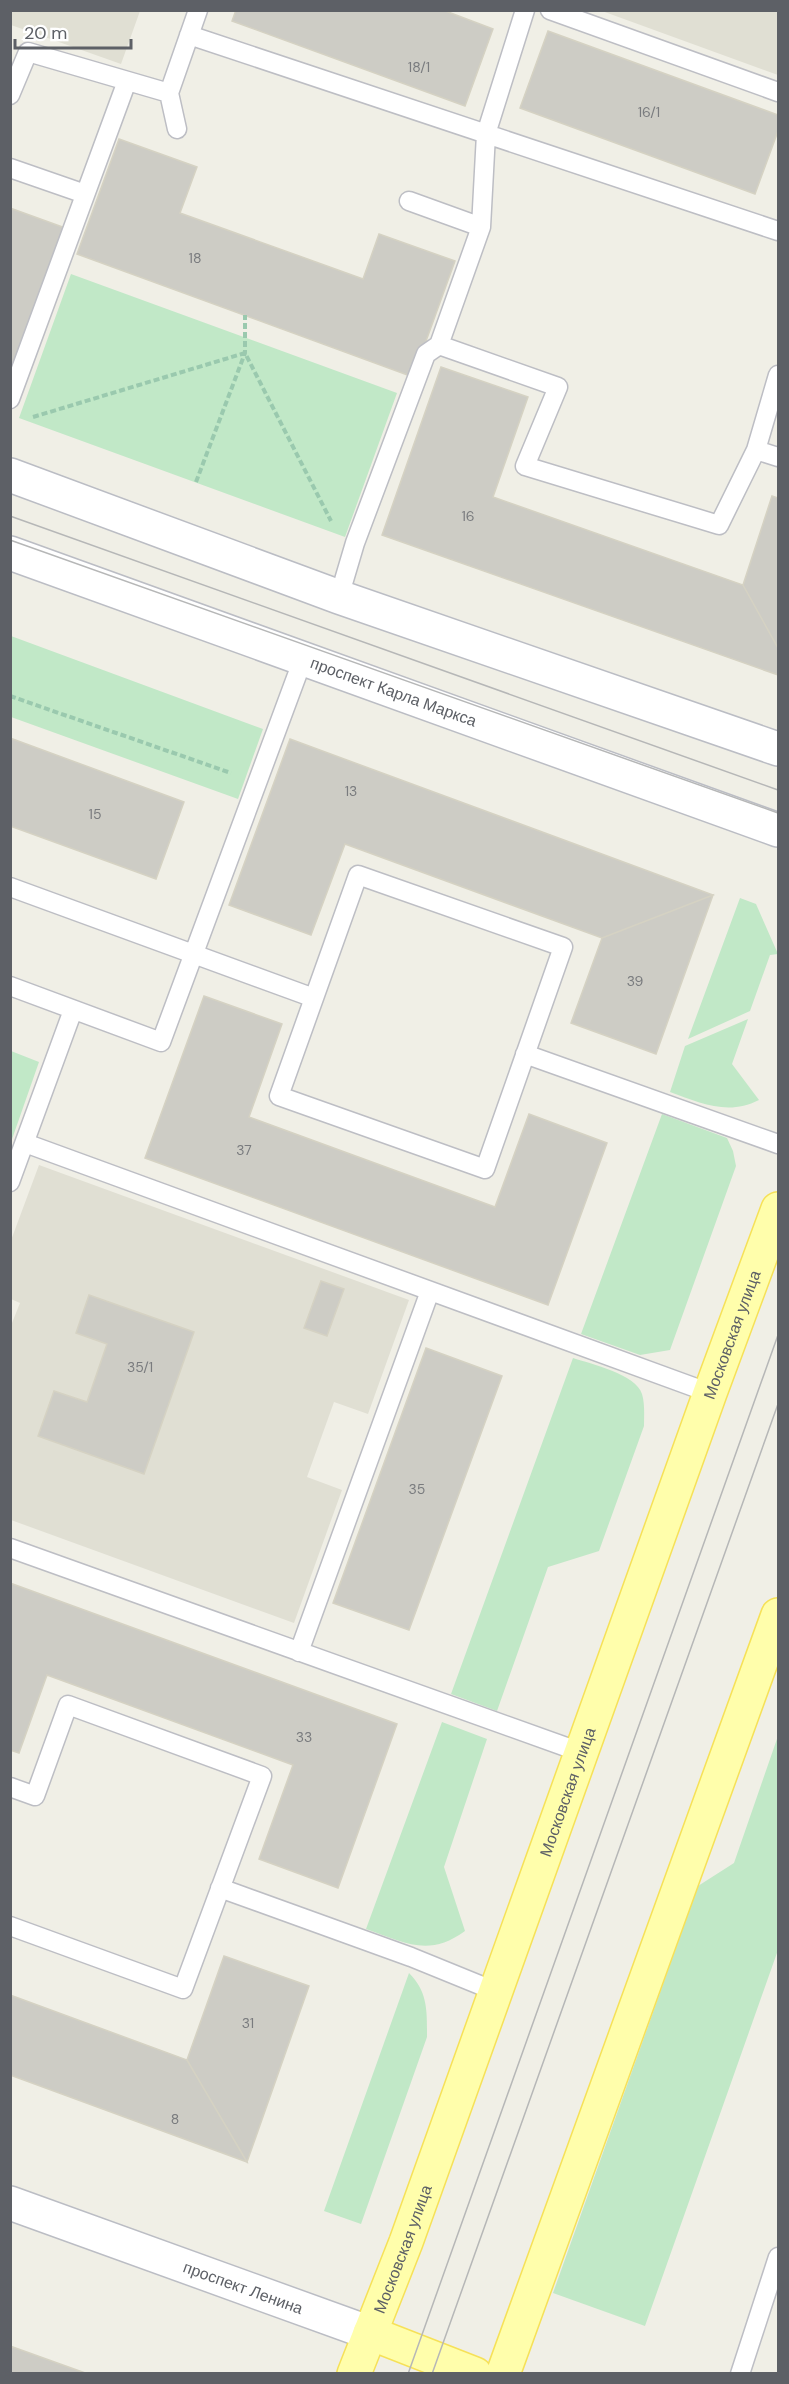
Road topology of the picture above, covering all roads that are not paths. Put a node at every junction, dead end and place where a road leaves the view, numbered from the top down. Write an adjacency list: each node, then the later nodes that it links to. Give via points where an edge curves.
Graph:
1 (198, 10): 4 (lane)
2 (525, 10): 10 (lane)
3 (550, 10): 6 (lane)
4 (189, 35): 7 (lane); 10 (lane)
5 (127, 81): 7 (lane); 8 (lane, via 28,52); 12 (lane)
6 (778, 92)
7 (169, 93): 9 (lane)
8 (10, 95)
9 (177, 129)
10 (486, 134): 14 (lane); 15 (lane)
11 (10, 168): 12 (lane)
12 (85, 194): 18 (lane)
13 (409, 201): 14 (lane)
14 (481, 227): 16 (lane)
15 (778, 231)
16 (439, 345): 19 (lane, via 558,387 525,466 719,525); 23 (lane, via 426,354 355,543)
17 (778, 375): 19 (lane)
18 (10, 399)
19 (756, 450): 20 (lane)
20 (778, 457)
21 (10, 475): 23 (main road)
22 (10, 553): 24 (main road, проспект Карла Маркса)
23 (339, 597): 25 (main road)
24 (303, 659): 26 (main road, проспект Карла Маркса); 28 (lane)
25 (778, 749)
26 (778, 830)
27 (10, 887): 28 (lane)
28 (194, 954): 30 (lane); 31 (lane, via 161,1042)
29 (10, 986): 31 (lane)
30 (314, 998): 32 (lane, via 279,1096 485,1168); 32 (lane, via 358,875 563,947)
31 (73, 1010): 33 (lane)
32 (525, 1054): 34 (lane)
33 (25, 1143): 35 (lane); 37 (lane)
34 (778, 1144)
35 (10, 1182)
36 (778, 1209): 38 (main road, Московская улица)
37 (430, 1291): 38 (lane); 41 (lane)
38 (710, 1393): 42 (main road, Московская улица)
39 (10, 1548): 41 (lane)
40 (777, 1626): 52 (main road)
41 (299, 1652): 42 (lane)
42 (583, 1753): 46 (main road, Московская улица)
43 (10, 1787): 44 (lane, via 35,1796 68,1704 262,1776)
44 (220, 1888): 45 (lane, via 183,1989); 46 (lane)
45 (10, 1926)
46 (497, 1992): 49 (main road, Московская улица)
47 (10, 2203): 49 (main road, проспект Ленина)
48 (778, 2257): 53 (lane)
49 (370, 2333): 50 (main road, Московская улица); 51 (main road, проспект Ленина)
50 (354, 2373)
51 (475, 2373)
52 (503, 2373)
53 (740, 2373)

